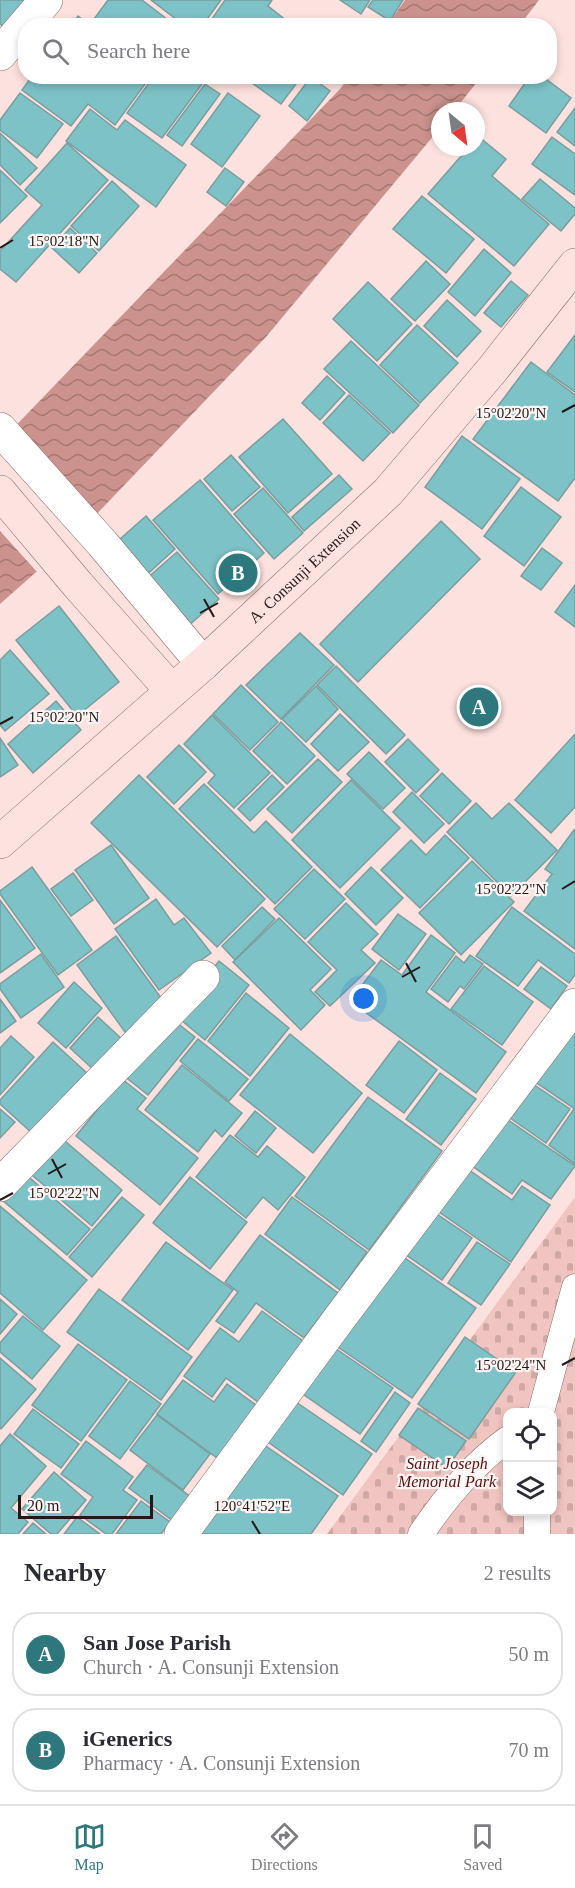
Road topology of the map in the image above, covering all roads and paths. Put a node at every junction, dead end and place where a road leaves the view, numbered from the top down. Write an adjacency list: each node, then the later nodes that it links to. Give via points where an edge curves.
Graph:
1 (46, 0): 2 (street)
2 (31, 18)
3 (18, 33): 4 (street)
4 (0, 54)
5 (575, 265): 8 (main road, A. Consunji Extension, via 388,492)
6 (0, 429): 8 (street)
7 (0, 492): 9 (main road)
8 (203, 664): 9 (main road, A. Consunji Extension)
9 (172, 691): 10 (main road, A. Consunji Extension)
10 (0, 842)
11 (203, 977): 13 (street)
12 (575, 1005): 18 (street)
13 (0, 1185)
14 (575, 1287): 15 (lane)
15 (542, 1408)
16 (503, 1442): 19 (lane, via 438,1508)
17 (537, 1516): 20 (lane)
18 (181, 1534)
19 (421, 1534)
20 (537, 1534)

